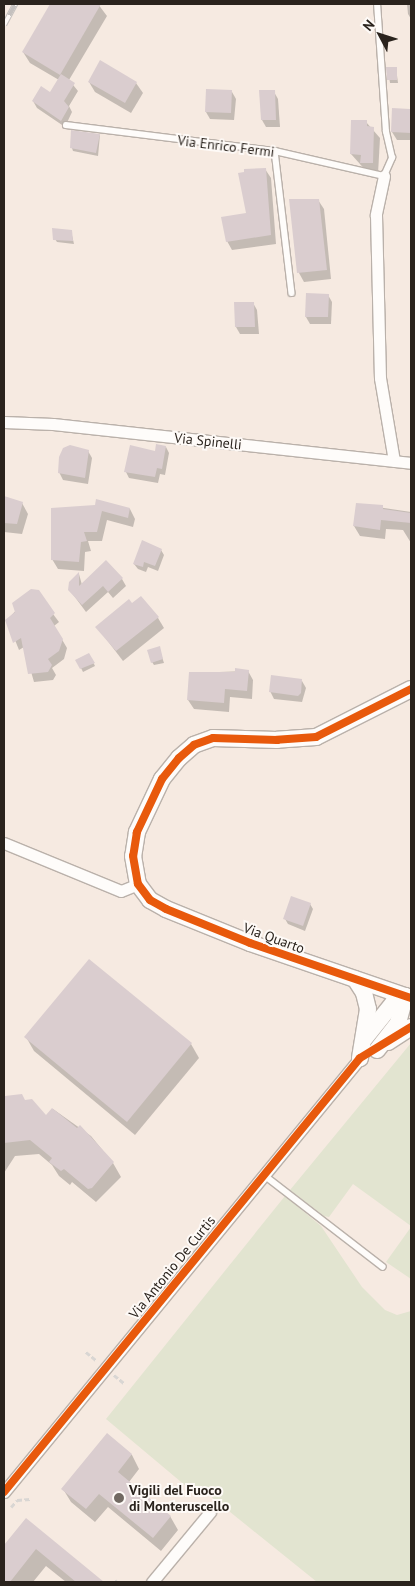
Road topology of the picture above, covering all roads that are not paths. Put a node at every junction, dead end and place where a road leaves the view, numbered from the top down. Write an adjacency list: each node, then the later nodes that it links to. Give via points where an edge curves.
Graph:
1 (377, 4): 4 (lane, via 386,132 392,158)
2 (66, 126): 3 (lane, Via Enrico Fermi)
3 (275, 151): 4 (lane, Via Enrico Fermi); 5 (lane)
4 (384, 176): 7 (street, via 376,215 380,378)
5 (292, 293)
6 (4, 422): 7 (street, Via Spinelli, via 53,424)
7 (394, 461): 8 (street, Via Spinelli)
8 (411, 462)
9 (411, 689): 11 (street, via 316,737 277,740 213,738 194,745 162,779 142,818 133,856)
10 (4, 843): 11 (street, via 121,891)
11 (138, 884): 12 (street, Via Quarto, via 150,900 176,914)
12 (355, 980): 13 (street, Via Quarto); 15 (street, via 364,993 368,1010)
13 (408, 997): 15 (street, via 398,1023)
14 (411, 1027): 15 (street)
15 (370, 1045): 16 (street)
16 (360, 1058): 17 (street, Via Antonio De Curtis)
17 (264, 1175): 18 (lane, via 356,1242); 19 (street, Via Antonio De Curtis)
18 (383, 1267)
19 (4, 1491)
20 (210, 1512): 21 (street)
21 (152, 1582)

